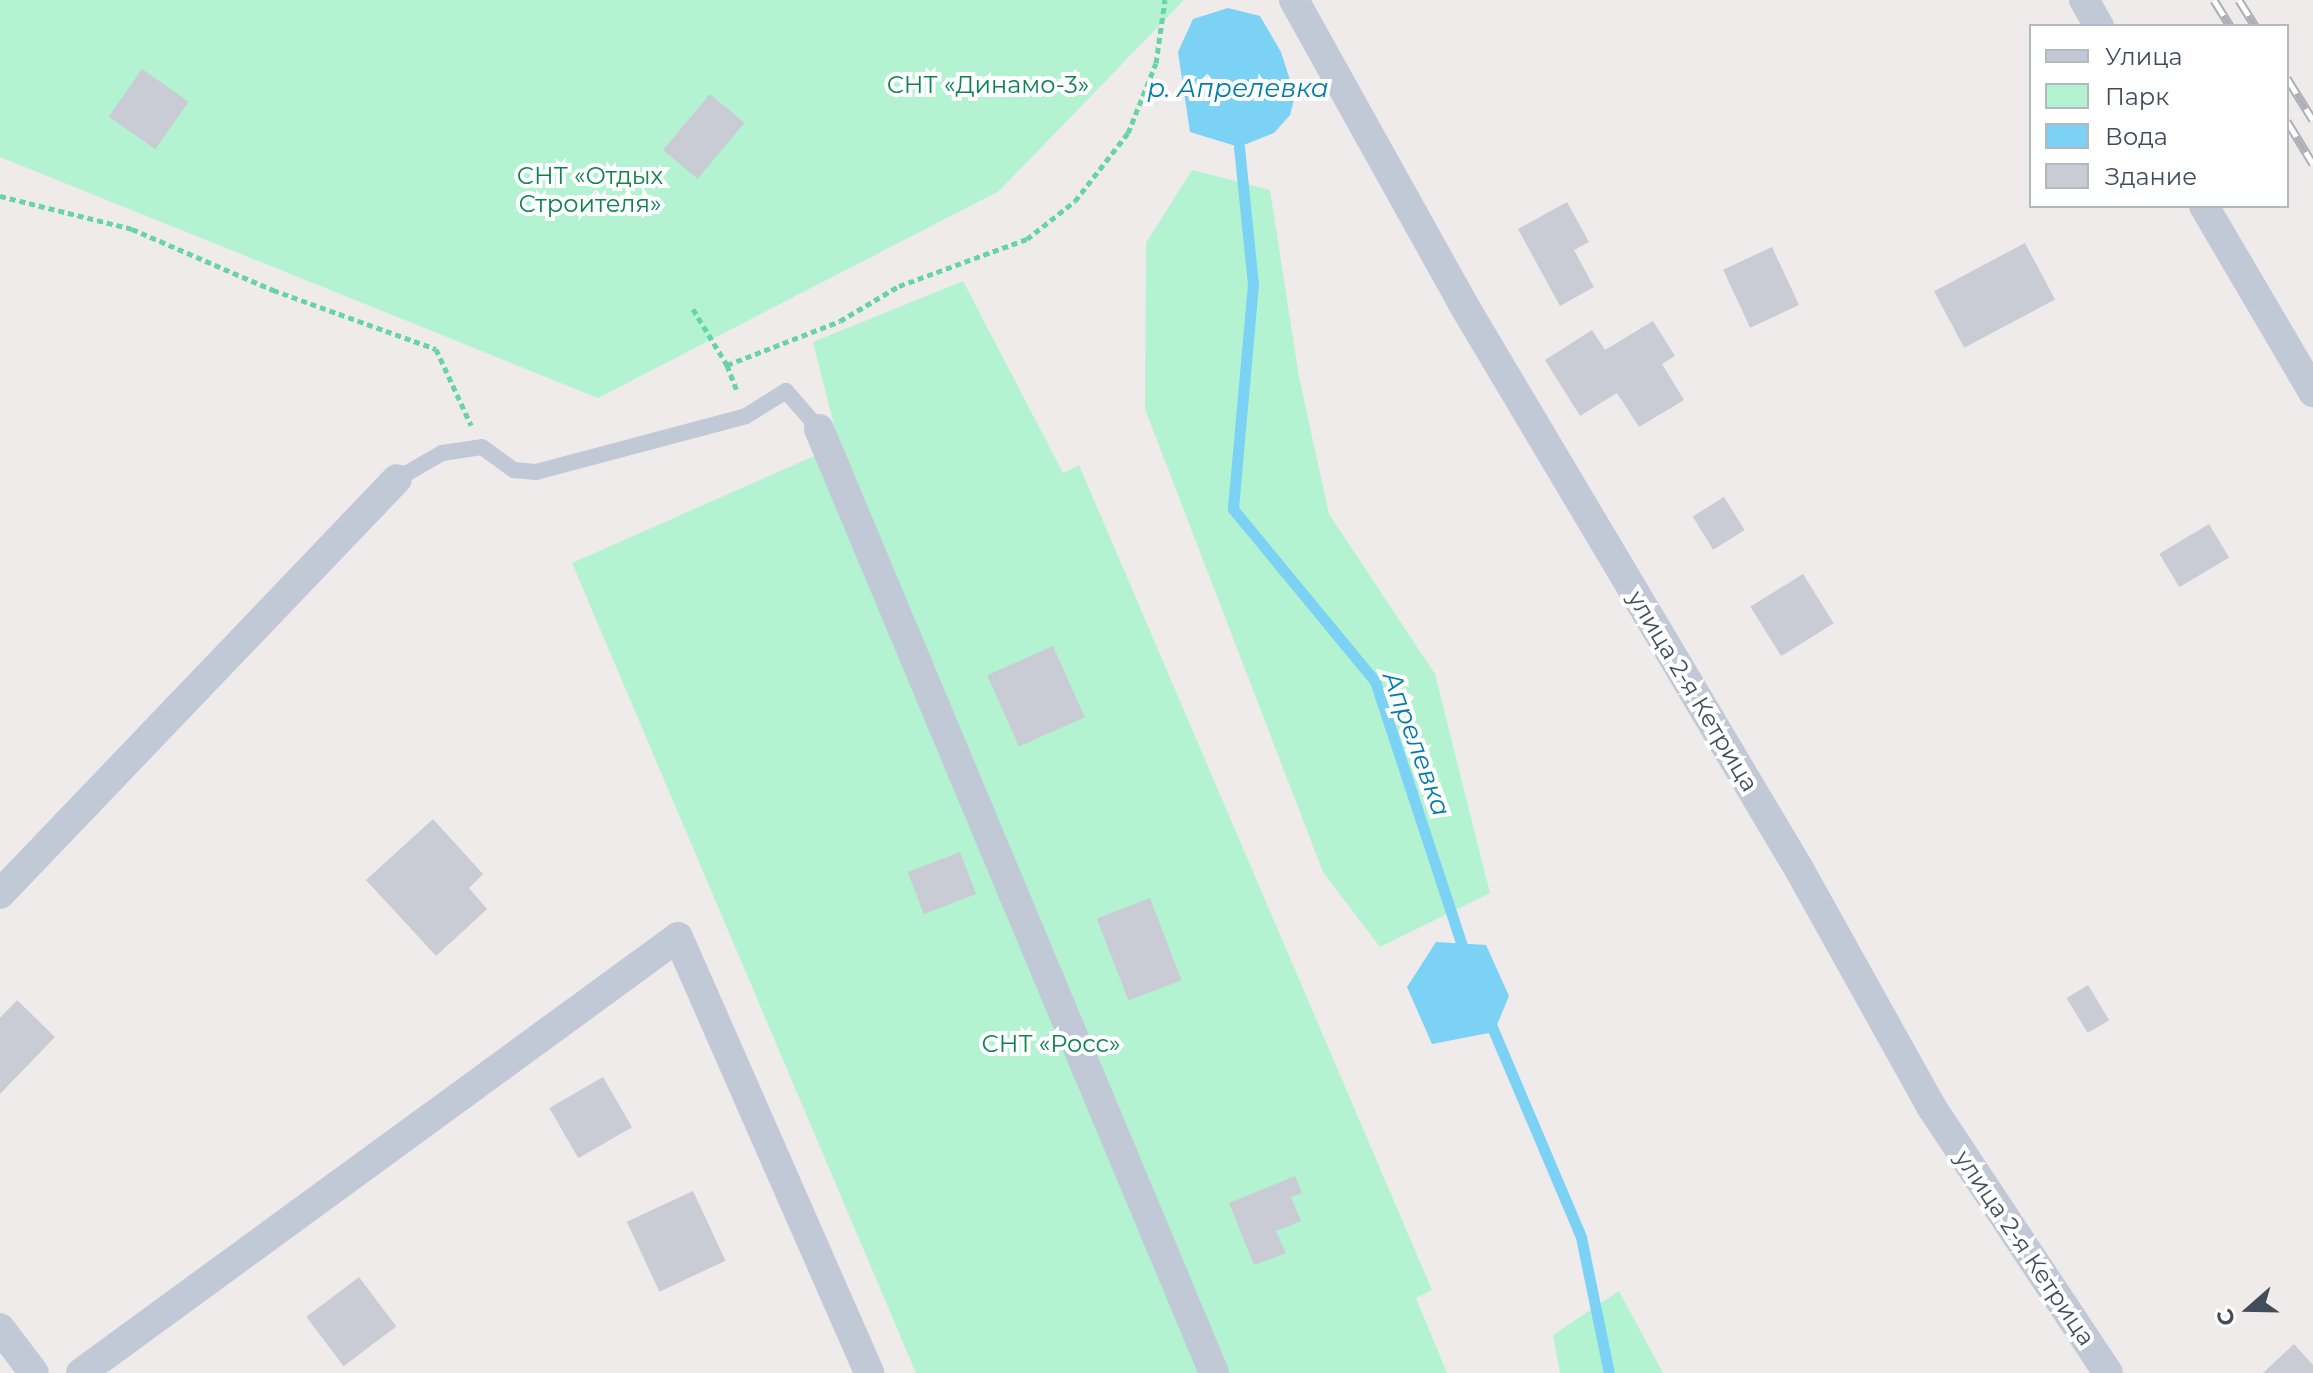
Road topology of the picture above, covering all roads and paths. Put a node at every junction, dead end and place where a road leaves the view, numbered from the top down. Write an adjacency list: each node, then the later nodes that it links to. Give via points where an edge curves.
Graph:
1 (1165, 0): 7 (path, via 1156,63 1128,133 1075,201 1027,239 899,286 840,321 727,365)
2 (1294, 0): 18 (street, улица 2-я Кетрица, via 1463,304 1799,869 1932,1108)
3 (2084, 0): 4 (street)
4 (2098, 24)
5 (0, 196): 10 (path, via 132,229 273,290 436,349)
6 (2205, 208): 8 (street)
7 (693, 309)
8 (2313, 392)
9 (819, 429): 10 (lane, via 786,391 746,416 536,472 514,470); 17 (street)
10 (482, 447): 11 (lane, via 442,453)
11 (397, 479): 12 (street)
12 (0, 894)
13 (0, 1328): 14 (street)
14 (34, 1373)
15 (81, 1373): 16 (street, via 678,937)
16 (869, 1373)
17 (1214, 1373)
18 (2108, 1373)

